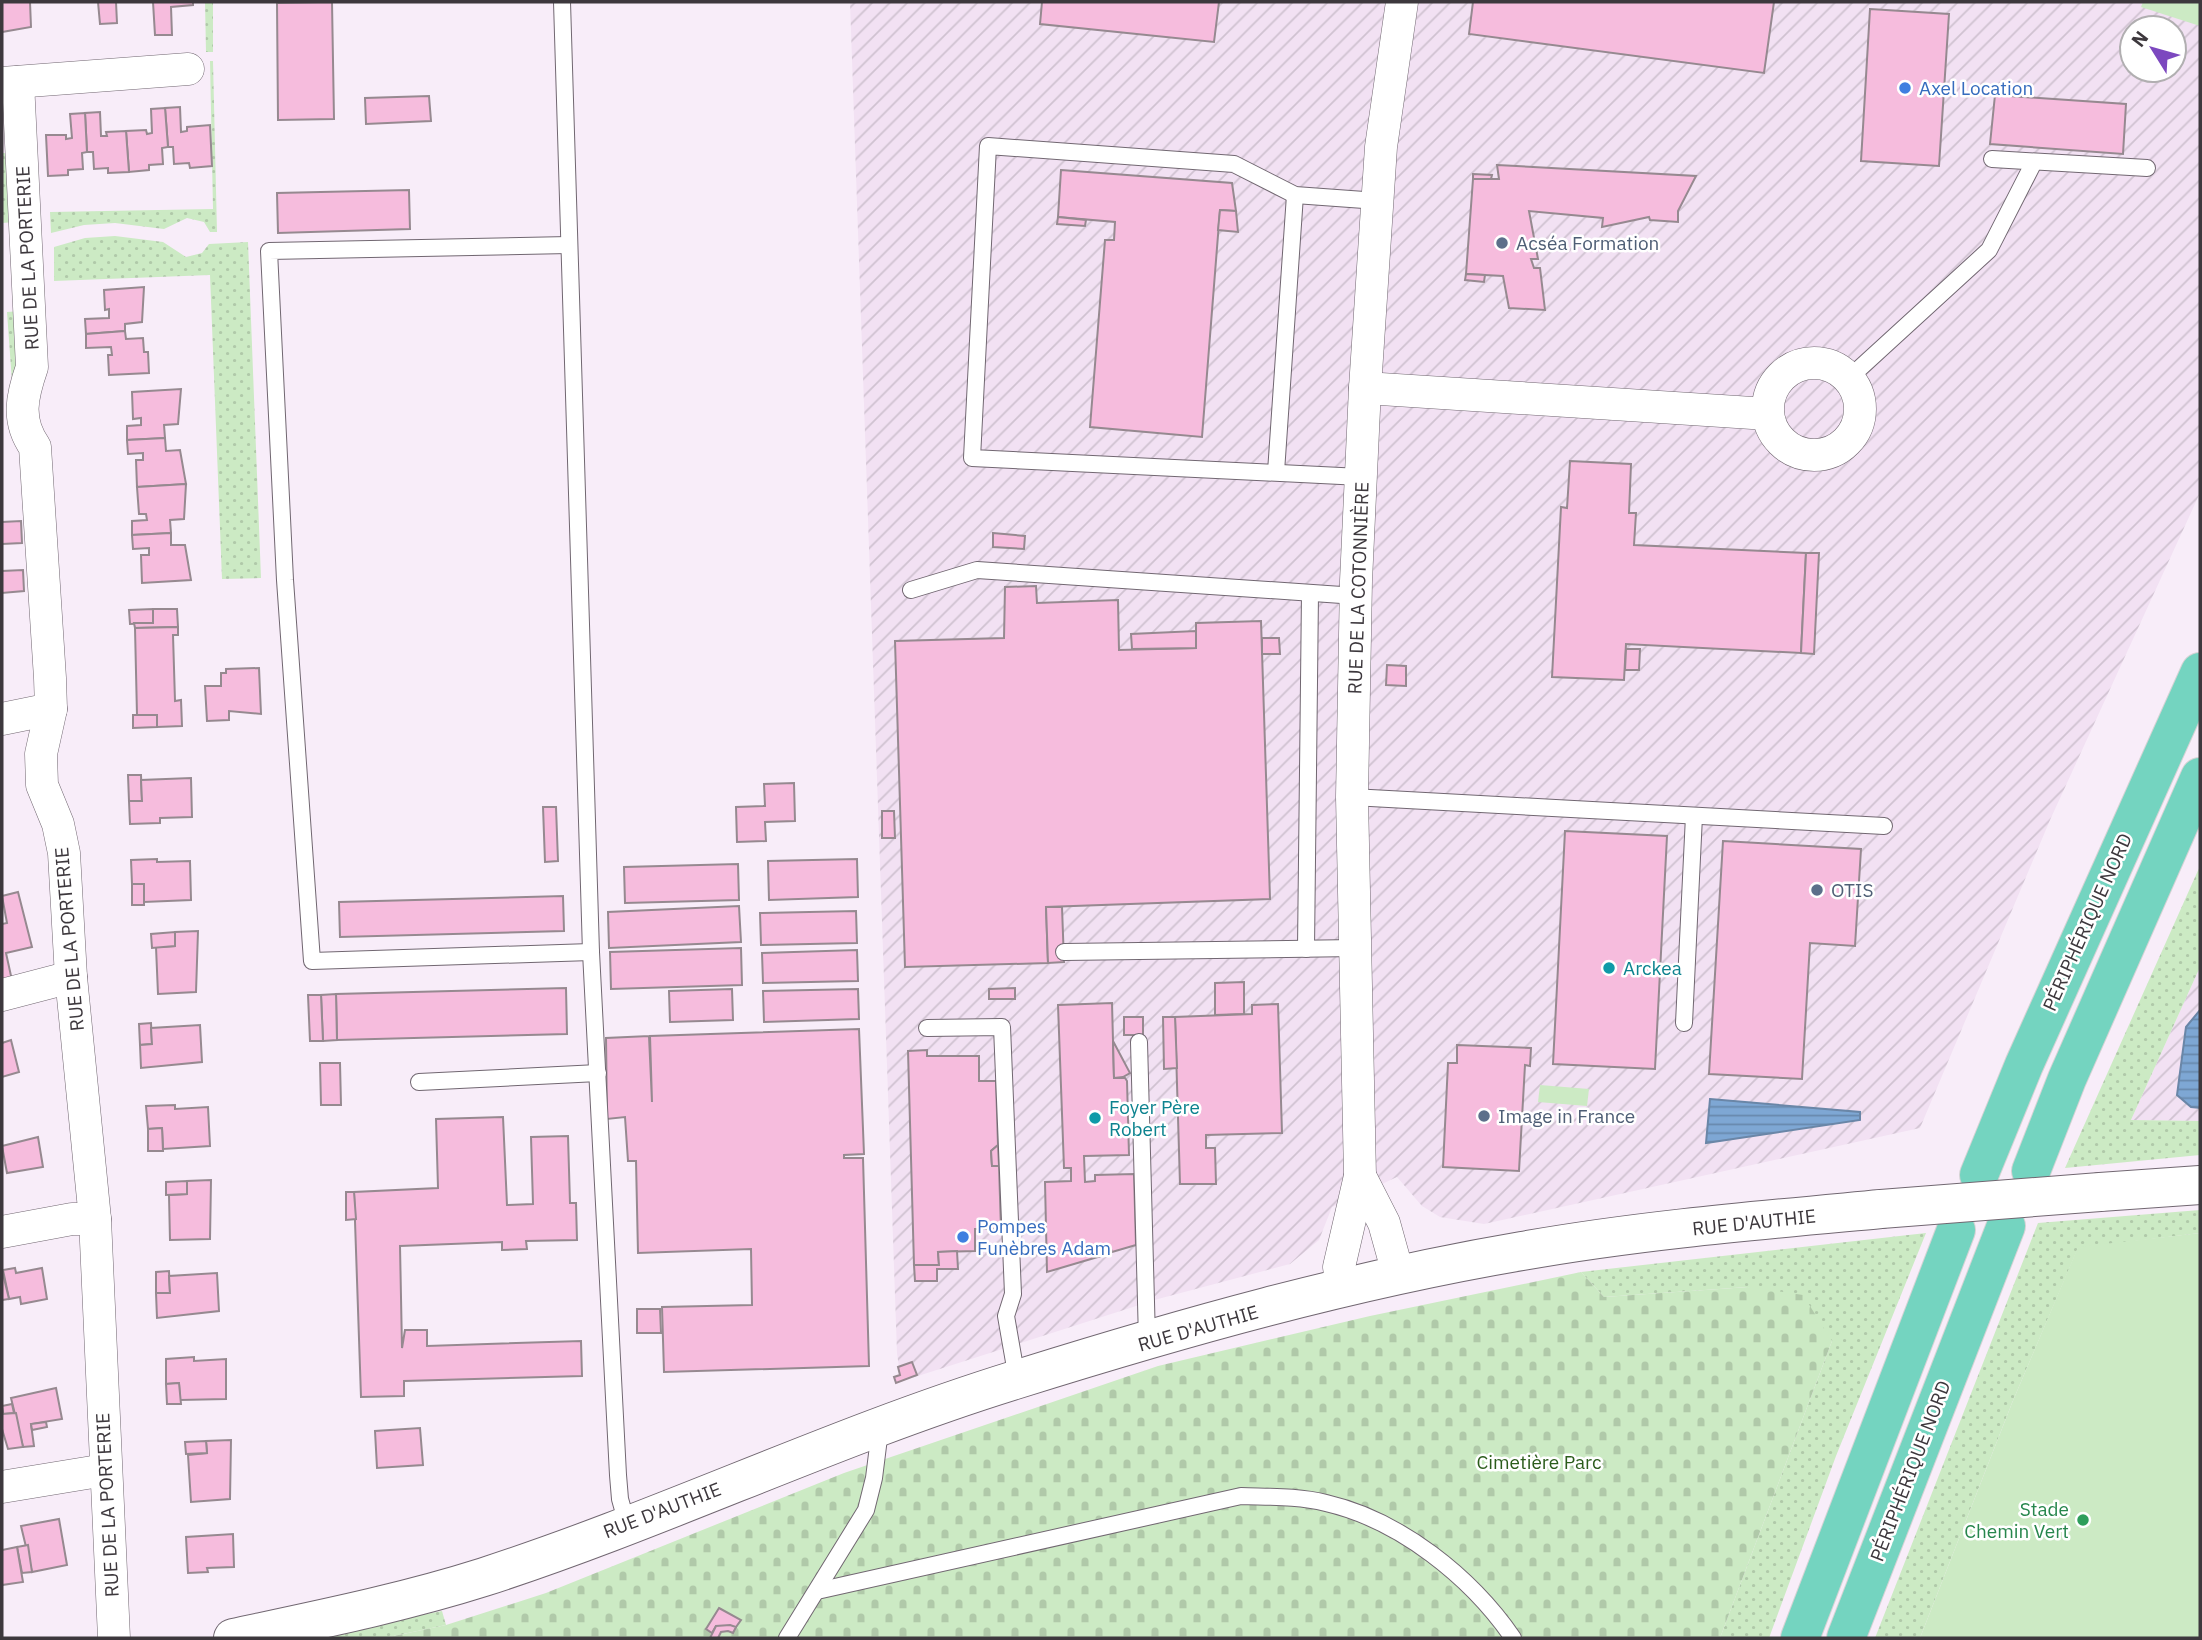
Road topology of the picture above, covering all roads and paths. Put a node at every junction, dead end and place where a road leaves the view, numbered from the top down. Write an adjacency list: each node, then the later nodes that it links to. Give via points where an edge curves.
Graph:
1 (562, 2): 10 (lane)
2 (1402, 2): 9 (street, RUE DE LA COTONNIÈRE)
3 (188, 69): 4 (street)
4 (10, 83): 14 (street, RUE DE LA PORTERIE, via 33,367)
5 (1992, 159): 6 (lane)
6 (2034, 162): 7 (lane); 11 (lane, via 1989,250)
7 (2147, 168)
8 (1295, 195): 9 (lane); 15 (lane); 15 (lane, via 1234,164 988,146 972,458)
9 (1378, 201): 12 (street, RUE DE LA COTONNIÈRE)
10 (569, 245): 29 (lane); 29 (lane, via 269,251 285,580 312,961)
11 (1848, 379): 13 (street, via 1829,366 1799,366 1775,385); 13 (street, via 1859,399 1860,414 1856,429 1835,450 1806,455 1792,450 1780,441)
12 (1365, 388): 13 (street); 16 (street, RUE DE LA COTONNIÈRE)
13 (1768, 414)
14 (12, 415): 21 (street, RUE DE LA PORTERIE, via 35,447)
15 (1276, 472): 16 (lane)
16 (1361, 477): 19 (street, RUE DE LA COTONNIÈRE)
17 (911, 590): 18 (lane, via 977,570)
18 (1310, 593): 19 (lane); 27 (lane)
19 (1356, 596): 24 (street, RUE DE LA COTONNIÈRE)
20 (2200, 672): 39 (highway, PÉRIPHÉRIQUE NORD, via 2040,1027)
21 (51, 709): 22 (street); 31 (street, RUE DE LA PORTERIE, via 41,754 41,785 58,824 64,853)
22 (2, 719)
23 (2200, 777): 38 (highway)
24 (1352, 797): 25 (lane); 28 (street, RUE DE LA COTONNIÈRE)
25 (1694, 816): 26 (lane); 33 (lane)
26 (1884, 826)
27 (1306, 948): 28 (lane); 30 (lane)
28 (1356, 948): 40 (street, RUE DE LA COTONNIÈRE)
29 (592, 952): 36 (lane)
30 (1063, 952)
31 (71, 977): 32 (street); 42 (street, RUE DE LA PORTERIE)
32 (2, 995)
33 (1684, 1023)
34 (927, 1028): 49 (lane, via 1002,1027 1013,1294 1006,1316)
35 (1139, 1042): 48 (lane)
36 (598, 1073): 37 (lane); 53 (lane, via 618,1475)
37 (419, 1082)
38 (2031, 1171)
39 (1979, 1175)
40 (1360, 1176): 46 (street, RUE DE LA COTONNIÈRE, via 1384,1223); 47 (street, RUE DE LA COTONNIÈRE, via 1339,1267)
41 (2200, 1185): 46 (street, RUE D'AUTHIE, bridge, via 1768,1219 1523,1251)
42 (94, 1219): 45 (street); 51 (street, RUE DE LA PORTERIE)
43 (2006, 1226): 60 (highway, PÉRIPHÉRIQUE NORD)
44 (1956, 1230): 59 (highway)
45 (2, 1232)
46 (1399, 1277): 47 (street, RUE D'AUTHIE)
47 (1342, 1288): 48 (street, RUE D'AUTHIE)
48 (1147, 1342): 49 (street, RUE D'AUTHIE)
49 (1017, 1379): 50 (street, RUE D'AUTHIE)
50 (881, 1424): 53 (street, RUE D'AUTHIE); 54 (lane, via 866,1510)
51 (105, 1470): 52 (street); 55 (street, RUE DE LA PORTERIE)
52 (2, 1487)
53 (627, 1524): 56 (street, RUE D'AUTHIE, via 482,1578)
54 (817, 1591): 57 (lane); 58 (lane, via 1241,1496 1293,1497 1359,1514 1417,1545 1451,1569 1499,1616)
55 (114, 1638)
56 (233, 1638)
57 (788, 1638)
58 (1513, 1638)
59 (1800, 1638)
60 (1846, 1638)

